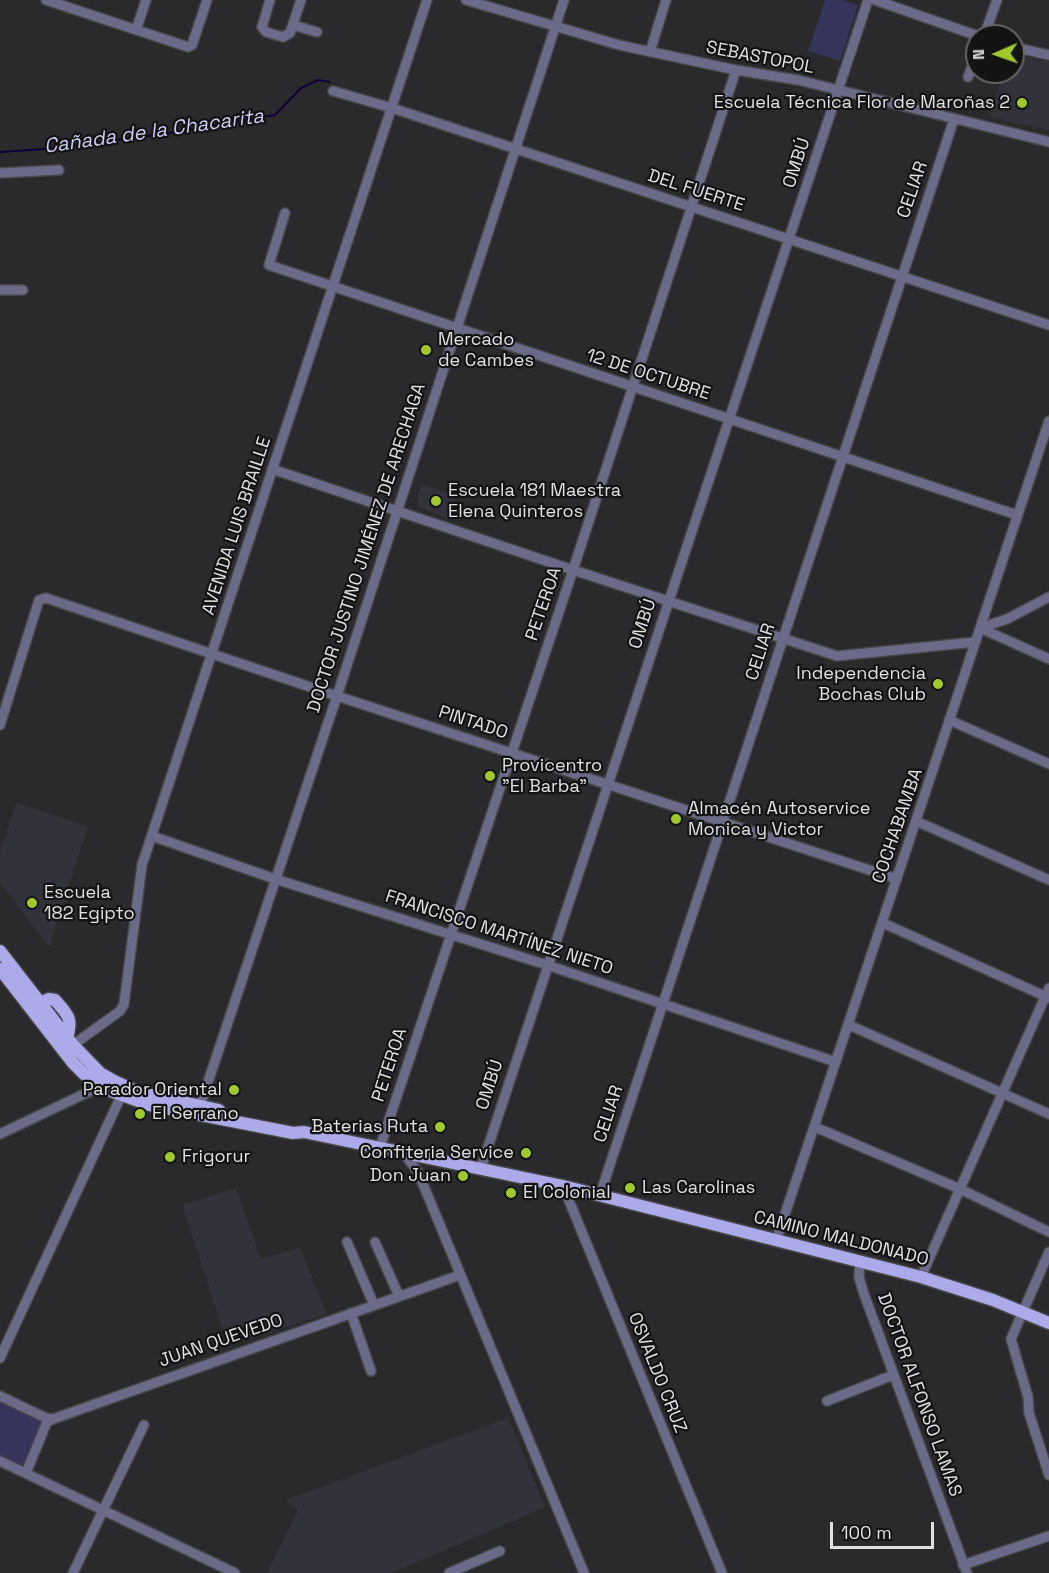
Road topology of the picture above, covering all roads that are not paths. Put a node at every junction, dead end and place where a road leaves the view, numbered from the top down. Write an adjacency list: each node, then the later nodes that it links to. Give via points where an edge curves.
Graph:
1 (46, 0): 14 (street)
2 (85, 0): 14 (street)
3 (146, 0): 18 (street)
4 (207, 0): 18 (street, via 190,46)
5 (270, 0): 16 (street, via 262,25 264,31 283,37)
6 (301, 0): 16 (street)
7 (427, 0): 27 (street, AVENIDA LUIS BRAILLE)
8 (466, 0): 17 (street, SEBASTOPOL)
9 (564, 0): 17 (street, DOCTOR JUSTINO JIMÉNEZ DE ARECHAGA)
10 (666, 0): 22 (street)
11 (868, 0): 26 (street, OMBÚ)
12 (875, 0): 19 (street)
13 (997, 0): 15 (street)
14 (81, 12): 18 (street)
15 (988, 24)
16 (293, 25): 20 (street)
17 (555, 27): 22 (street, SEBASTOPOL); 30 (street, DOCTOR JUSTINO JIMÉNEZ DE ARECHAGA)
18 (136, 30)
19 (965, 31)
20 (317, 32)
21 (1025, 50): 23 (street)
22 (650, 52): 24 (street, SEBASTOPOL)
23 (1049, 55)
24 (736, 70): 26 (street, SEBASTOPOL); 33 (street, PETEROA)
25 (333, 91): 27 (street, DEL FUERTE)
26 (838, 91): 28 (street, SEBASTOPOL); 35 (street, OMBÚ)
27 (392, 108): 30 (street, DEL FUERTE); 37 (street, AVENIDA LUIS BRAILLE)
28 (954, 119): 29 (street, SEBASTOPOL); 36 (street, CELIAR)
29 (1049, 142)
30 (516, 150): 33 (street, DEL FUERTE); 41 (street, DOCTOR JUSTINO JIMÉNEZ DE ARECHAGA)
31 (59, 170): 32 (street)
32 (0, 173)
33 (693, 207): 35 (street, DEL FUERTE); 42 (street, PETEROA)
34 (285, 213): 37 (street, 12 DE OCTUBRE, via 269,265)
35 (789, 239): 36 (street, DEL FUERTE); 43 (street, OMBÚ)
36 (902, 275): 40 (street, DEL FUERTE); 45 (street, CELIAR)
37 (332, 288): 41 (street, 12 DE OCTUBRE); 46 (street, AVENIDA LUIS BRAILLE)
38 (0, 290): 39 (street)
39 (23, 290)
40 (1049, 325)
41 (456, 328): 42 (street, 12 DE OCTUBRE); 47 (street, DOCTOR JUSTINO JIMÉNEZ DE ARECHAGA)
42 (632, 387): 43 (street, 12 DE OCTUBRE); 49 (street, PETEROA)
43 (729, 419): 45 (street, 12 DE OCTUBRE); 51 (street, OMBÚ)
44 (1049, 421): 48 (street, COCHABAMBA)
45 (842, 457): 48 (street, 12 DE OCTUBRE); 53 (street, CELIAR)
46 (272, 469): 47 (street); 55 (street, AVENIDA LUIS BRAILLE)
47 (396, 511): 49 (street); 57 (street, DOCTOR JUSTINO JIMÉNEZ DE ARECHAGA)
48 (1017, 515): 52 (street, COCHABAMBA)
49 (573, 570): 51 (street); 60 (street, PETEROA)
50 (1049, 597): 52 (street)
51 (668, 602): 53 (street); 62 (street, OMBÚ)
52 (980, 628): 54 (street, COCHABAMBA); 56 (street)
53 (783, 639): 54 (street, via 845,657); 64 (street, CELIAR)
54 (975, 642): 58 (street, COCHABAMBA)
55 (212, 653): 57 (street, PINTADO); 59 (street, PINTADO, via 46,598 39,600); 65 (street, AVENIDA LUIS BRAILLE)
56 (1049, 659)
57 (337, 696): 60 (street, PINTADO); 66 (street, DOCTOR JUSTINO JIMÉNEZ DE ARECHAGA)
58 (949, 720): 61 (street); 63 (street, COCHABAMBA)
59 (0, 725)
60 (511, 753): 62 (street, PINTADO); 70 (street, PETEROA)
61 (1049, 764)
62 (607, 784): 64 (street, PINTADO); 72 (street, OMBÚ)
63 (916, 821): 67 (street, COCHABAMBA); 68 (street)
64 (722, 822): 67 (street, PINTADO); 75 (street, CELIAR)
65 (153, 836): 66 (street, FRANCISCO MARTÍNEZ NIETO); 78 (street, AVENIDA LUIS BRAILLE, via 142,865 124,1004 120,1011)
66 (274, 879): 70 (street, FRANCISCO MARTÍNEZ NIETO); 83 (street, DOCTOR JUSTINO JIMÉNEZ DE ARECHAGA)
67 (897, 879): 69 (street, COCHABAMBA)
68 (1049, 880)
69 (883, 923): 74 (street); 77 (street, COCHABAMBA)
70 (450, 935): 72 (street, FRANCISCO MARTÍNEZ NIETO); 87 (street, PETEROA)
71 (0, 951): 76 (main road, CAMINO MALDONADO)
72 (547, 965): 75 (street, FRANCISCO MARTÍNEZ NIETO); 90 (street, OMBÚ)
73 (0, 969): 76 (main road, CAMINO MALDONADO)
74 (1048, 994): 81 (street)
75 (663, 1004): 79 (street, FRANCISCO MARTÍNEZ NIETO); 94 (street, CELIAR)
76 (34, 1005): 78 (main road, via 52,999 61,1007 71,1023); 80 (main road, CAMINO MALDONADO, via 73,1063)
77 (849, 1025): 79 (street, COCHABAMBA); 81 (street)
78 (70, 1042): 83 (main road, CAMINO MALDONADO, via 92,1066 114,1081)
79 (836, 1062): 85 (street, COCHABAMBA)
80 (101, 1086): 82 (main road, CAMINO MALDONADO); 86 (street)
81 (1002, 1094): 84 (street); 93 (street)
82 (122, 1096): 83 (main road, CAMINO MALDONADO, via 150,1105); 108 (street)
83 (199, 1110): 87 (main road, CAMINO MALDONADO, via 293,1133)
84 (1049, 1114)
85 (815, 1127): 93 (street); 96 (street, COCHABAMBA)
86 (0, 1134)
87 (380, 1147): 88 (main road, CAMINO MALDONADO)
88 (402, 1151): 89 (main road, CAMINO MALDONADO); 91 (street)
89 (430, 1157): 90 (main road, CAMINO MALDONADO); 91 (street, via 422,1161)
90 (481, 1168): 92 (main road, CAMINO MALDONADO)
91 (418, 1172): 101 (street)
92 (562, 1186): 94 (main road, CAMINO MALDONADO); 126 (street, OSVALDO CRUZ)
93 (960, 1189): 95 (street); 102 (street)
94 (600, 1195): 96 (main road, CAMINO MALDONADO)
95 (1049, 1232)
96 (776, 1240): 100 (main road, CAMINO MALDONADO)
97 (347, 1242): 104 (street)
98 (375, 1242): 103 (street)
99 (1049, 1252): 105 (street)
100 (860, 1261): 102 (main road, CAMINO MALDONADO); 110 (street, DOCTOR ALFONSO LAMAS, via 861,1286)
101 (460, 1275): 103 (street, JUAN QUEVEDO); 125 (street)
102 (921, 1277): 105 (main road, CAMINO MALDONADO)
103 (399, 1296): 104 (street, JUAN QUEVEDO)
104 (374, 1305): 106 (street, JUAN QUEVEDO)
105 (1023, 1311): 107 (main road, CAMINO MALDONADO); 117 (street, via 1011,1342)
106 (351, 1313): 109 (street); 113 (street, JUAN QUEVEDO)
107 (1049, 1323)
108 (0, 1358)
109 (371, 1371)
110 (893, 1375): 112 (street); 121 (street, DOCTOR ALFONSO LAMAS)
111 (0, 1396): 113 (street)
112 (827, 1401)
113 (53, 1419): 116 (street, via 47,1422)
114 (144, 1425): 118 (street)
115 (0, 1461): 116 (street)
116 (26, 1473): 118 (street)
117 (1049, 1475)
118 (103, 1509): 122 (street); 123 (street)
119 (1049, 1536): 121 (street)
120 (500, 1551): 124 (street)
121 (965, 1569)
122 (73, 1573)
123 (236, 1573)
124 (449, 1573)
125 (584, 1573)
126 (722, 1573)

